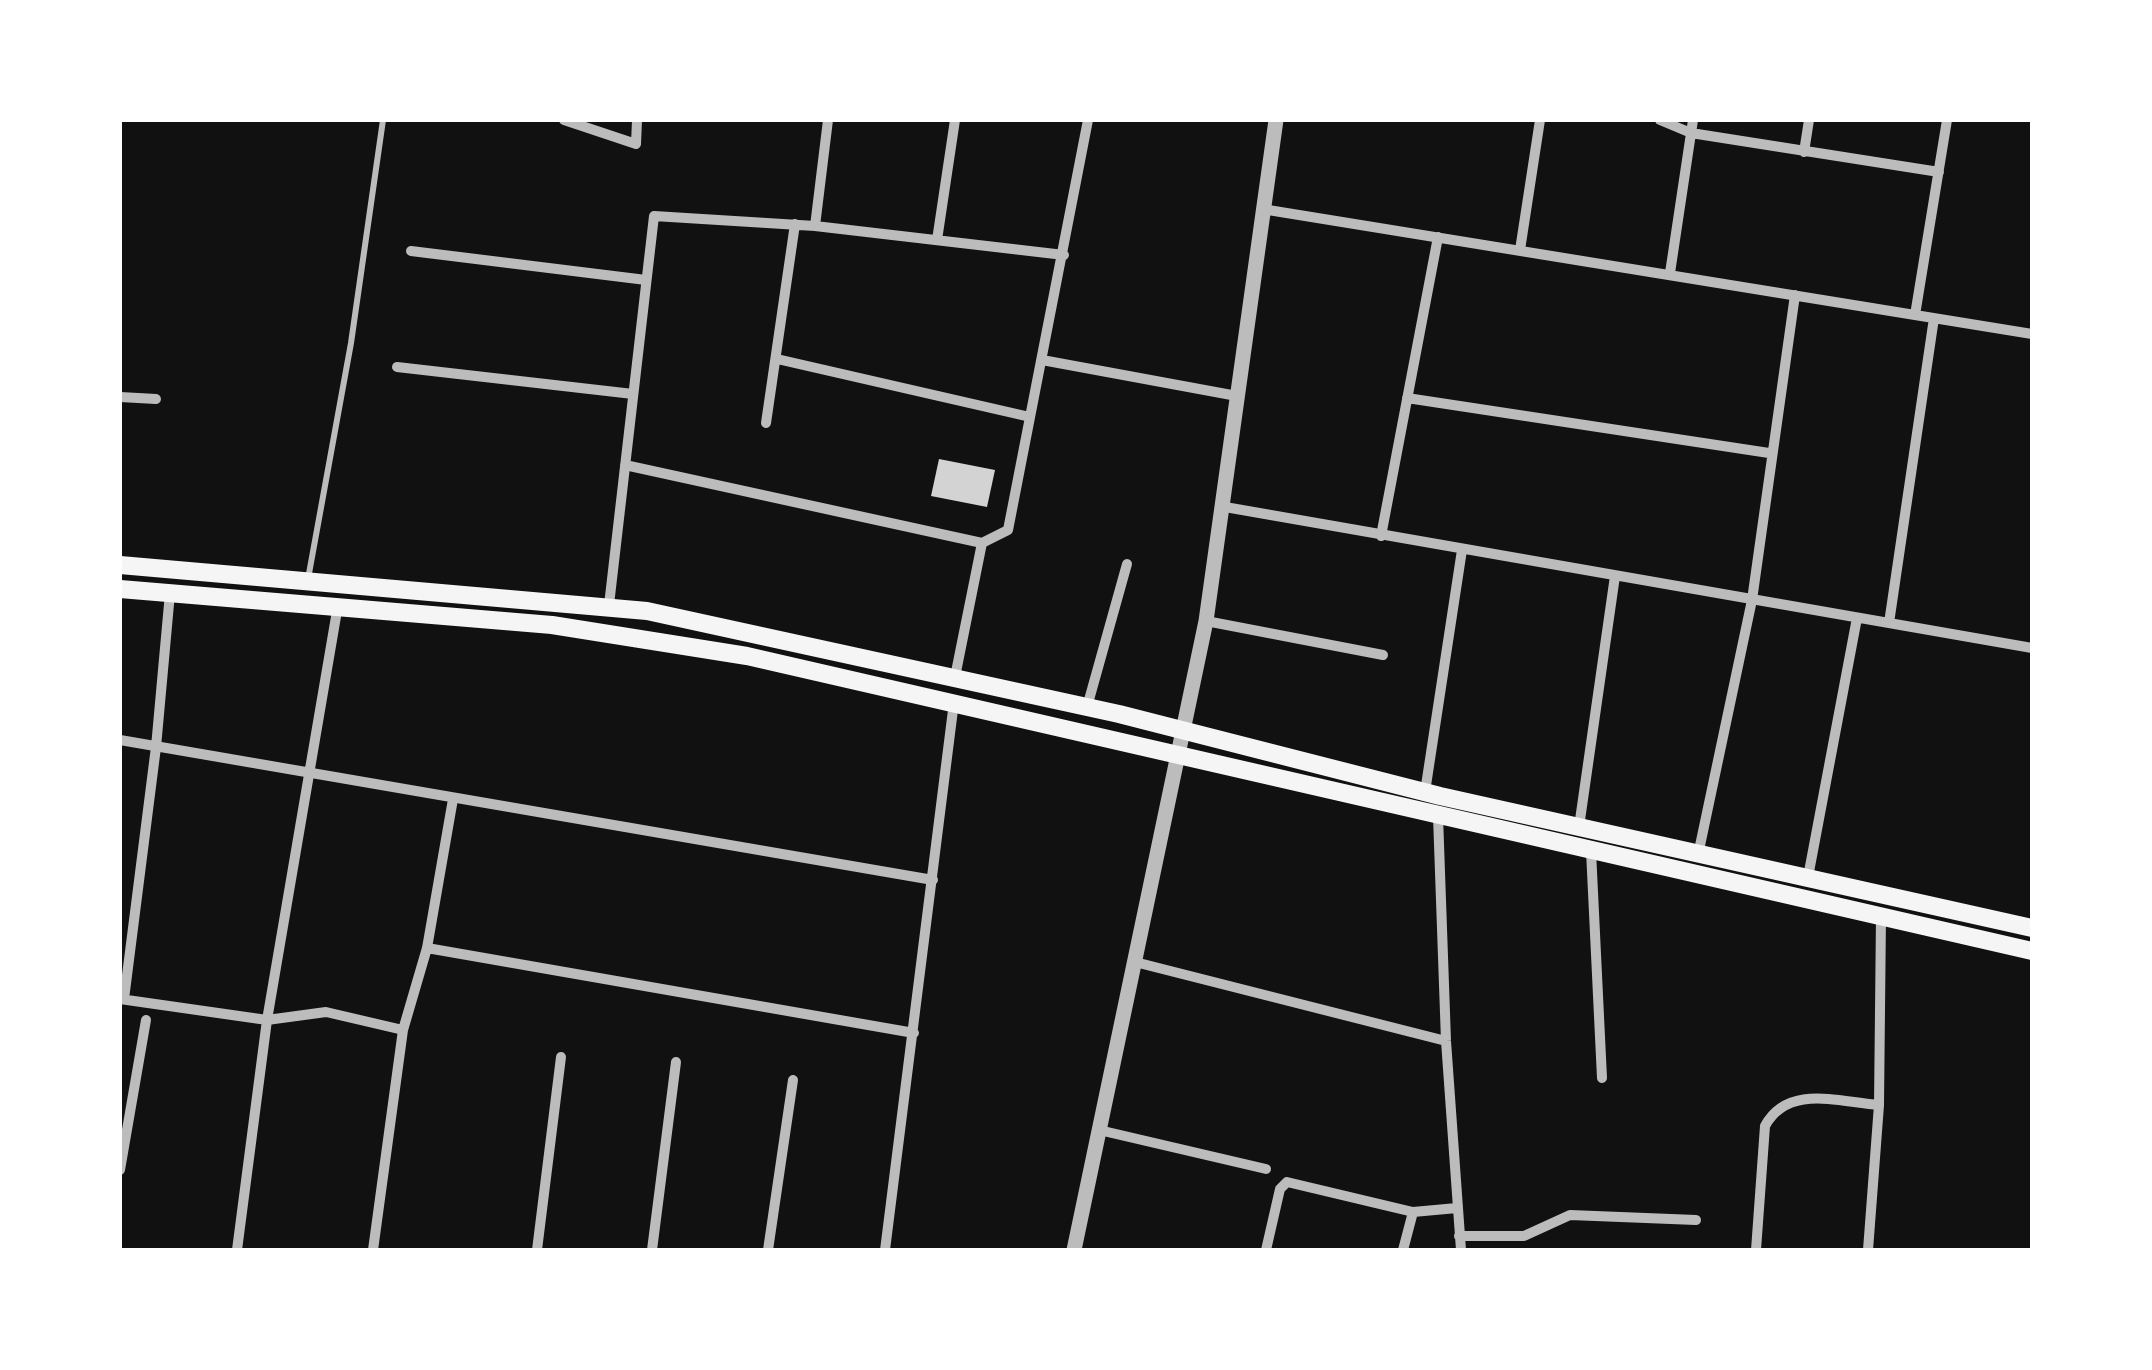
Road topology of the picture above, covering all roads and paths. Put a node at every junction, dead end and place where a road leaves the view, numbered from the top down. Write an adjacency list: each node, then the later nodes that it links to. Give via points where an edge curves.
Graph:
1 (383, 120): 49 (lane)
2 (564, 120): 3 (street, via 636,144)
3 (636, 120)
4 (828, 120): 18 (street)
5 (955, 120): 20 (street)
6 (1088, 120): 23 (street)
7 (1276, 120): 16 (street)
8 (1540, 120): 21 (street)
9 (1660, 120): 13 (street)
10 (1692, 120): 13 (street)
11 (1810, 120): 14 (street)
12 (1947, 120): 15 (street)
13 (1691, 133): 14 (street); 24 (street)
14 (1804, 152): 15 (street)
15 (1939, 172): 27 (street)
16 (1261, 208): 19 (street); 34 (street)
17 (795, 224): 18 (street); 25 (street, via 654,216); 30 (street)
18 (815, 226): 20 (street)
19 (1438, 237): 21 (street); 36 (street)
20 (937, 240): 23 (street)
21 (1520, 250): 24 (street)
22 (411, 252): 25 (street)
23 (1064, 255): 31 (street)
24 (1670, 273): 26 (street)
25 (646, 280): 33 (street)
26 (1795, 295): 27 (street); 40 (street)
27 (1915, 315): 28 (street)
28 (1934, 318): 29 (street); 58 (street)
29 (2032, 334)
30 (777, 359): 38 (street); 39 (street)
31 (1042, 360): 34 (street); 38 (street)
32 (397, 366): 33 (street)
33 (633, 394): 41 (street)
34 (1237, 396): 42 (street)
35 (120, 398): 37 (street)
36 (1407, 398): 40 (street); 43 (street)
37 (156, 400)
38 (1030, 418): 44 (street, via 1012,524)
39 (766, 423)
40 (1770, 453): 52 (street)
41 (625, 466): 44 (street); 54 (street)
42 (1225, 507): 43 (street); 57 (street)
43 (1381, 536): 45 (street)
44 (982, 543): 62 (street)
45 (1462, 550): 48 (street); 70 (street)
46 (1127, 564): 64 (street)
47 (120, 566): 49 (main road)
48 (1614, 576): 52 (street); 73 (street)
49 (308, 580): 54 (main road)
50 (120, 588): 51 (main road)
51 (170, 592): 53 (main road); 67 (street)
52 (1752, 600): 56 (street); 75 (street)
53 (338, 605): 59 (main road); 69 (street)
54 (609, 605): 55 (main road)
55 (647, 610): 59 (main road); 62 (main road)
56 (1856, 618): 58 (street); 76 (street)
57 (1206, 621): 61 (street); 65 (street)
58 (1889, 623): 60 (street)
59 (640, 637): 63 (main road)
60 (2032, 648)
61 (1383, 655)
62 (955, 677): 64 (main road)
63 (954, 702): 68 (main road); 77 (street)
64 (1088, 707): 65 (main road)
65 (1185, 732): 68 (street); 70 (main road)
66 (120, 740): 67 (street)
67 (156, 747): 69 (street); 83 (street)
68 (1179, 756): 72 (main road); 82 (street)
69 (310, 772): 71 (street); 85 (street)
70 (1425, 792): 73 (main road)
71 (452, 799): 77 (street); 80 (street)
72 (1438, 816): 74 (main road); 88 (street)
73 (1578, 828): 75 (main road)
74 (1591, 851): 78 (main road); 91 (street)
75 (1698, 854): 76 (main road)
76 (1808, 877): 79 (main road)
77 (932, 880): 87 (street)
78 (1881, 916): 81 (main road); 93 (street)
79 (2032, 928)
80 (427, 948): 86 (street); 87 (street)
81 (2032, 951)
82 (1135, 962): 88 (street); 94 (street)
83 (122, 999): 85 (street)
84 (146, 1020): 96 (street)
85 (268, 1020): 86 (street, via 326,1012); 101 (street)
86 (402, 1030): 102 (street)
87 (914, 1033): 106 (street)
88 (1446, 1041): 97 (street)
89 (561, 1057): 103 (street)
90 (676, 1062): 104 (street)
91 (1602, 1078)
92 (792, 1080): 105 (street)
93 (1879, 1105): 111 (street, via 1792,1098 1772,1112 1765,1126); 112 (street)
94 (1100, 1130): 95 (street); 107 (street)
95 (1266, 1169)
96 (120, 1170)
97 (1457, 1208): 98 (street); 100 (street)
98 (1413, 1212): 108 (street, via 1287,1182); 109 (street)
99 (1696, 1220): 100 (street, via 1570,1215 1524,1236)
100 (1459, 1236): 110 (street)
101 (236, 1250)
102 (373, 1250)
103 (537, 1250)
104 (652, 1250)
105 (768, 1250)
106 (885, 1250)
107 (1074, 1250)
108 (1266, 1250)
109 (1404, 1250)
110 (1461, 1250)
111 (1756, 1250)
112 (1868, 1250)

